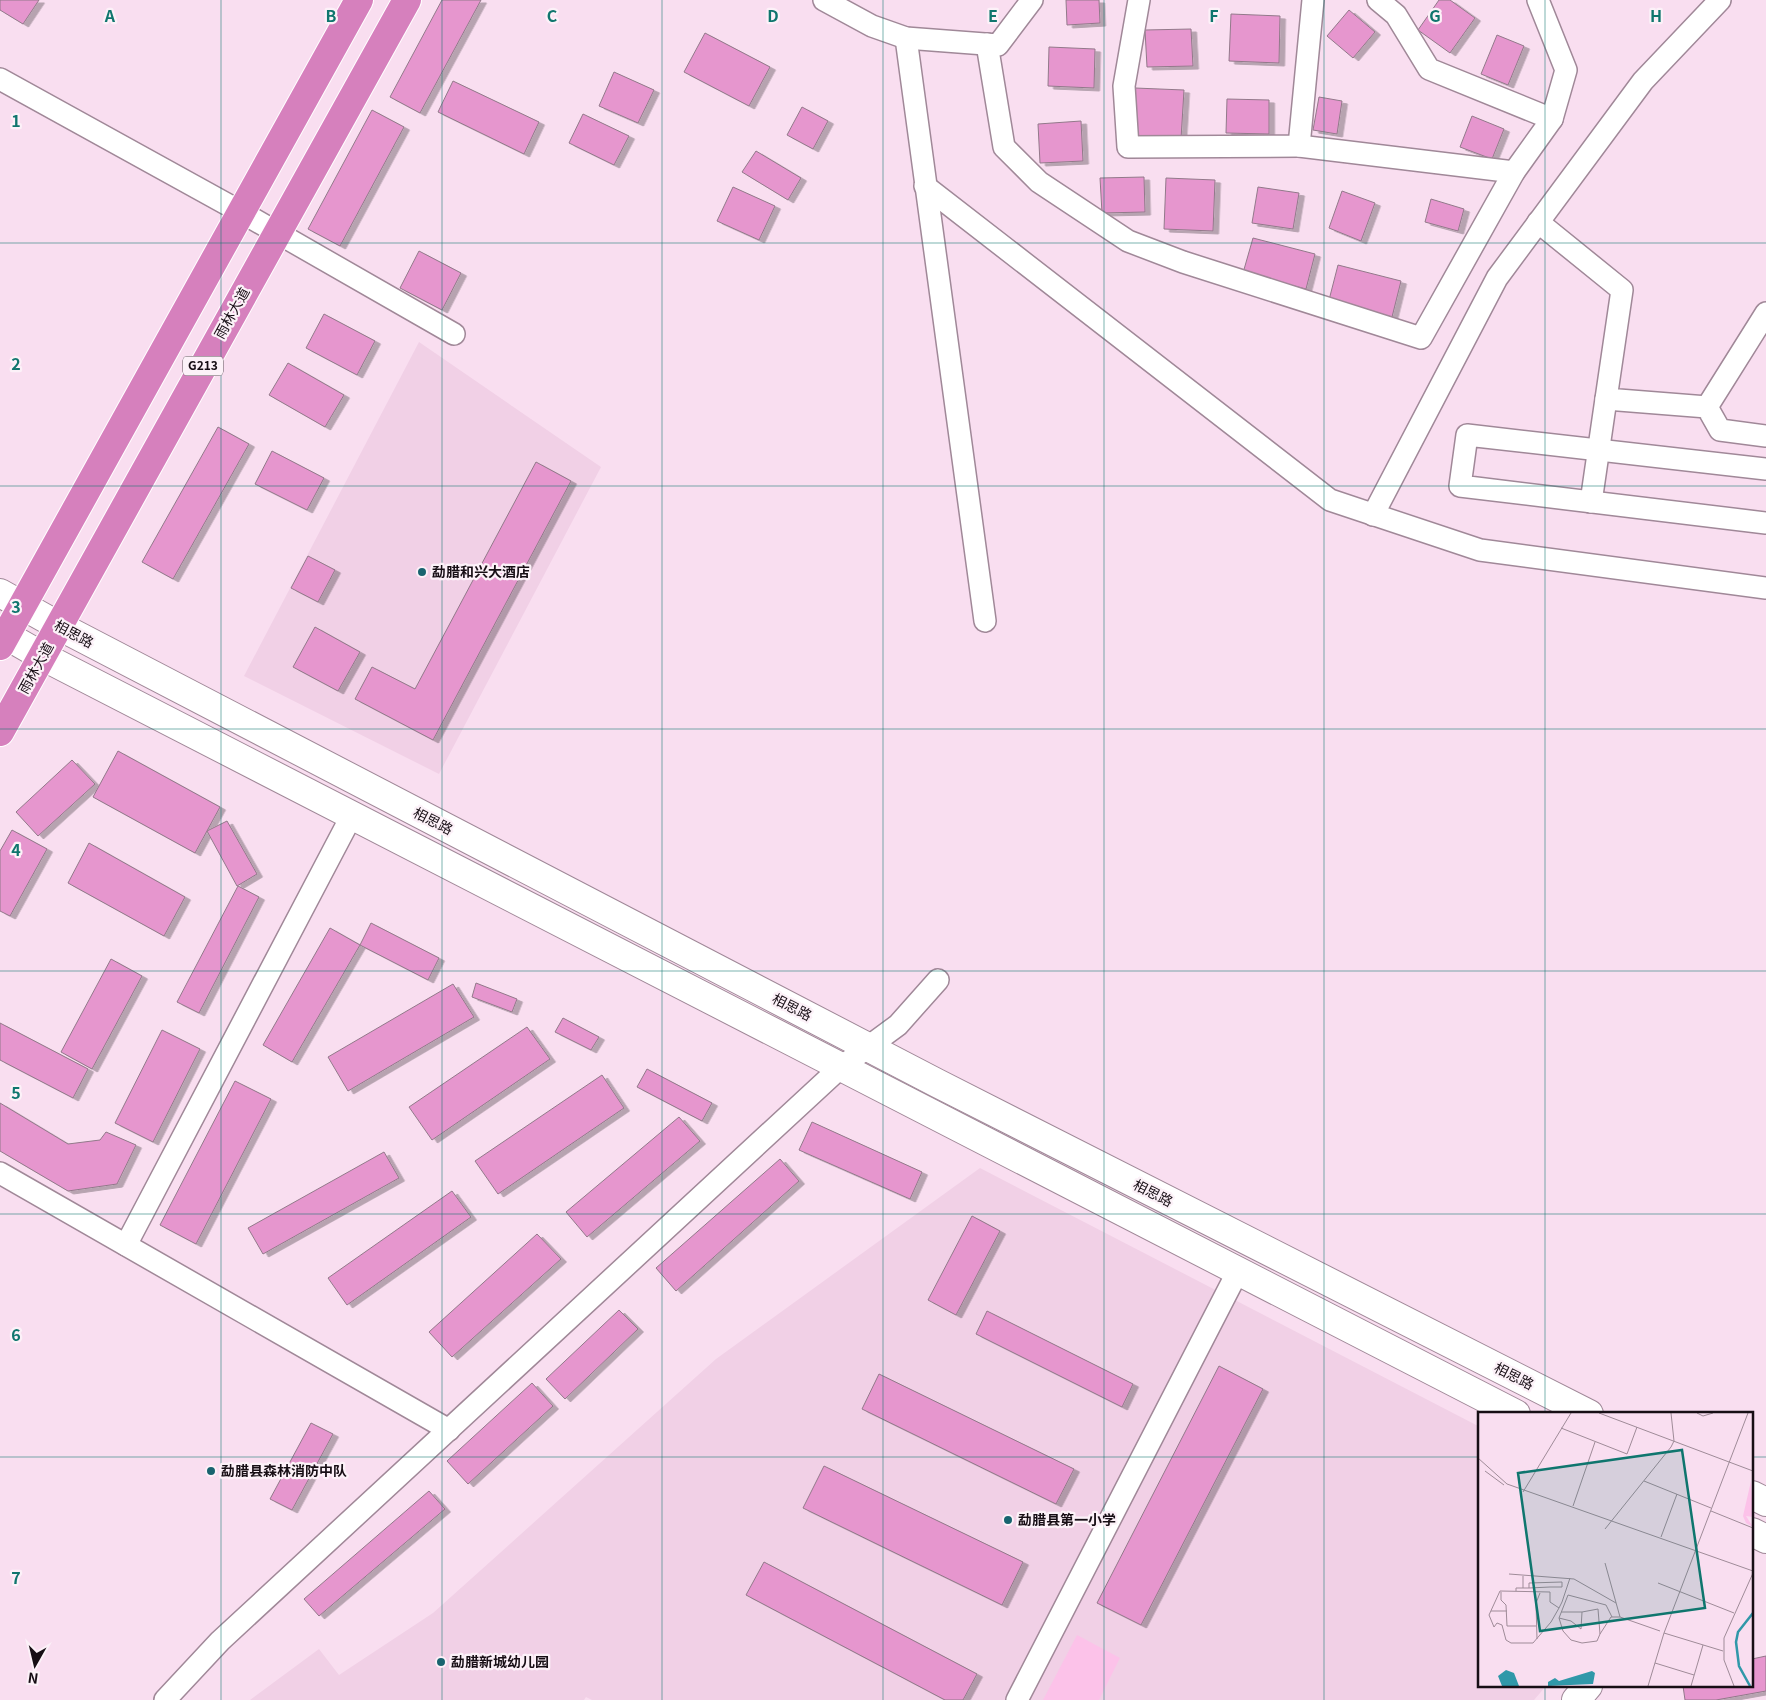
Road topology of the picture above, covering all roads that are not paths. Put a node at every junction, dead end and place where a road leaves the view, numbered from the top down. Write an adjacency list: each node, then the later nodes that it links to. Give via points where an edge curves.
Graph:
1 (359, 0): 17 (highway, G213)
2 (407, 0): 19 (highway, 雨林大道 / G213)
3 (824, 0): 10 (street, via 872,26)
4 (1032, 0): 11 (street, via 998,45)
5 (1139, 0): 14 (street, via 1124,86 1128,147)
6 (1313, 0): 14 (street)
7 (1378, 0): 13 (street, via 1396,16 1429,69)
8 (1538, 0): 13 (street, via 1566,70)
9 (1720, 0): 18 (street, via 1643,81)
10 (906, 38): 11 (street); 16 (street)
11 (987, 44): 15 (street, via 1004,147 1039,182 1128,241 1183,262 1421,338)
12 (0, 79): 17 (street)
13 (1552, 119): 15 (street)
14 (1300, 146): 15 (street)
15 (1514, 172)
16 (925, 186): 28 (street, via 1330,500); 32 (street)
17 (241, 212): 19 (street); 31 (highway, G213)
18 (1538, 222): 22 (street, via 1622,290); 28 (street, via 1497,278)
19 (278, 232): 21 (street); 33 (highway, 雨林大道 / G213)
20 (1766, 313): 23 (street)
21 (454, 334)
22 (1606, 399): 23 (street); 25 (street)
23 (1707, 407): 24 (street, via 1720,430)
24 (1766, 436)
25 (1598, 450): 26 (street); 27 (street); 27 (street, via 1467,435 1461,478 1460,486)
26 (1766, 469)
27 (1591, 502): 29 (street)
28 (1373, 515): 30 (street, via 1480,550)
29 (1766, 523)
30 (1766, 588)
31 (11, 600): 33 (main road, 相思路); 34 (highway, G213)
32 (985, 621)
33 (59, 626): 35 (highway, 雨林大道 / G213); 39 (main road, 相思路)
34 (2, 638): 35 (main road)
35 (42, 656): 36 (highway, 雨林大道 / G213); 37 (main road)
36 (0, 732)
37 (352, 815): 40 (main road); 42 (street)
38 (938, 980): 39 (street, via 898,1025)
39 (869, 1047): 40 (street); 45 (main road, 相思路)
40 (841, 1067): 43 (main road); 46 (street)
41 (0, 1173): 42 (street)
42 (126, 1245): 46 (street)
43 (1238, 1271): 44 (main road); 53 (street)
44 (1512, 1412)
45 (1585, 1412)
46 (449, 1430): 52 (street, via 220,1641)
47 (1754, 1496): 48 (main road)
48 (1766, 1502)
49 (1754, 1533): 50 (main road)
50 (1766, 1539)
51 (1586, 1688): 54 (main road)
52 (165, 1700)
53 (1017, 1700)
54 (1576, 1700)

